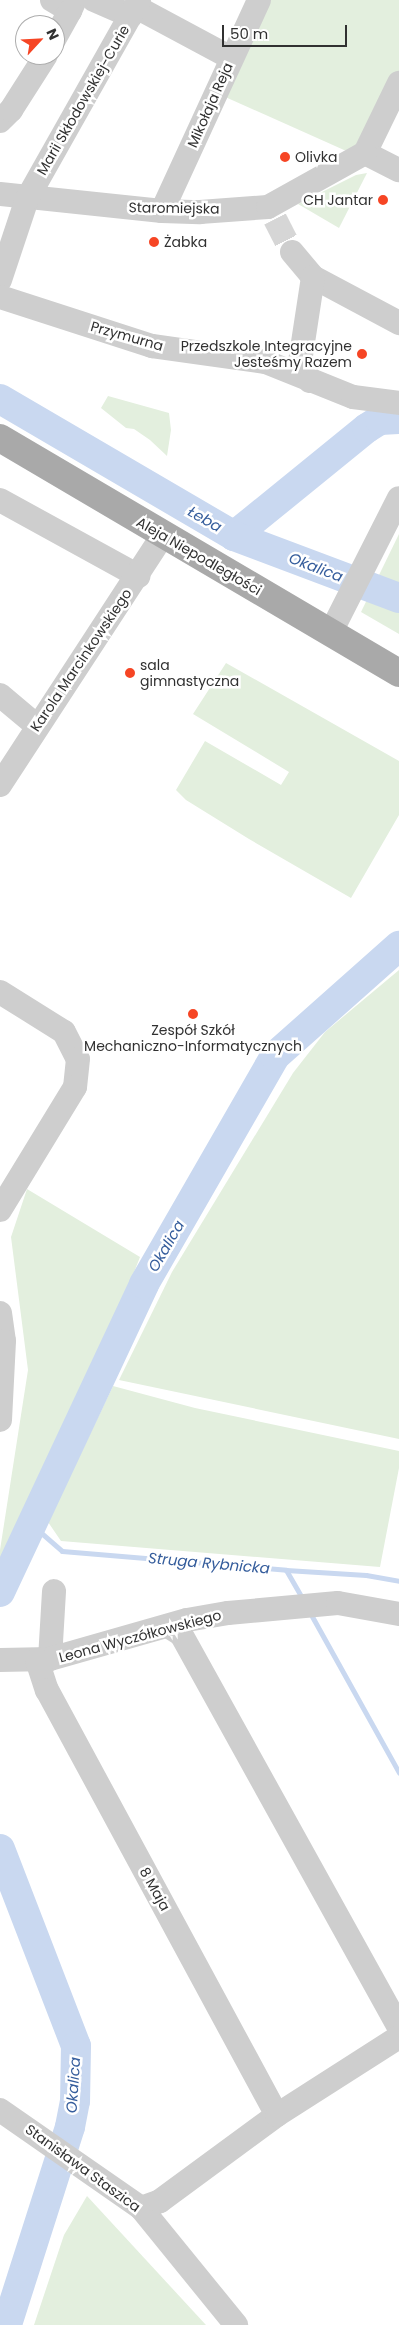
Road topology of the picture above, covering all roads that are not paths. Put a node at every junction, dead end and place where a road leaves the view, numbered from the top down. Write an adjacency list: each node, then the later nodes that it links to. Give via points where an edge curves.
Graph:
1 (94, 0): 3 (street)
2 (259, 0): 4 (street, Mikołaja Reja)
3 (135, 8): 4 (street); 11 (street, Marii Skłodowskiej-Curie)
4 (231, 58): 12 (street, Mikołaja Reja)
5 (40, 65): 7 (street, via 12,110)
6 (399, 83): 8 (street)
7 (0, 121)
8 (365, 153): 9 (street); 12 (street, Staromiejska, via 272,213)
9 (399, 170)
10 (0, 194): 11 (street, Staromiejska)
11 (27, 199): 12 (street, Staromiejska); 15 (street)
12 (162, 211)
13 (292, 252): 14 (street)
14 (312, 278): 19 (street); 20 (street, via 300,362)
15 (0, 280)
16 (0, 297): 17 (street, Przymurna)
17 (23, 305): 18 (street); 20 (street, Przymurna, via 152,346 266,362)
18 (0, 318)
19 (399, 323)
20 (310, 381): 21 (street, Przymurna, via 353,397)
21 (399, 403)
22 (0, 438): 25 (main road, Aleja Niepodległości)
23 (399, 498): 27 (street)
24 (0, 500): 26 (street)
25 (163, 535): 26 (street, Karola Marcinkowskiego); 27 (main road, Aleja Niepodległości)
26 (138, 576): 30 (street, Karola Marcinkowskiego)
27 (331, 632): 28 (main road, Aleja Niepodległości)
28 (399, 673)
29 (0, 695): 30 (street)
30 (37, 726): 31 (street, Karola Marcinkowskiego)
31 (0, 785)
32 (0, 992): 33 (street, via 64,1032 78,1059 75,1087)
33 (0, 1210)
34 (0, 1313): 35 (street)
35 (2, 1340): 36 (street)
36 (0, 1420)
37 (54, 1591): 41 (street)
38 (399, 1614): 39 (street, Leona Wyczółkowskiego, via 338,1603 208,1616)
39 (168, 1626): 41 (street, Leona Wyczółkowskiego); 42 (street, via 181,1634)
40 (0, 1660): 41 (street, Leona Wyczółkowskiego)
41 (44, 1660): 45 (street, 8 Maja, via 47,1690)
42 (399, 2028)
43 (399, 2037): 45 (street)
44 (0, 2110): 46 (street, Stanisława Staszica)
45 (277, 2115): 46 (street, via 160,2200)
46 (141, 2208): 47 (street, Stanisława Staszica)
47 (236, 2325)

